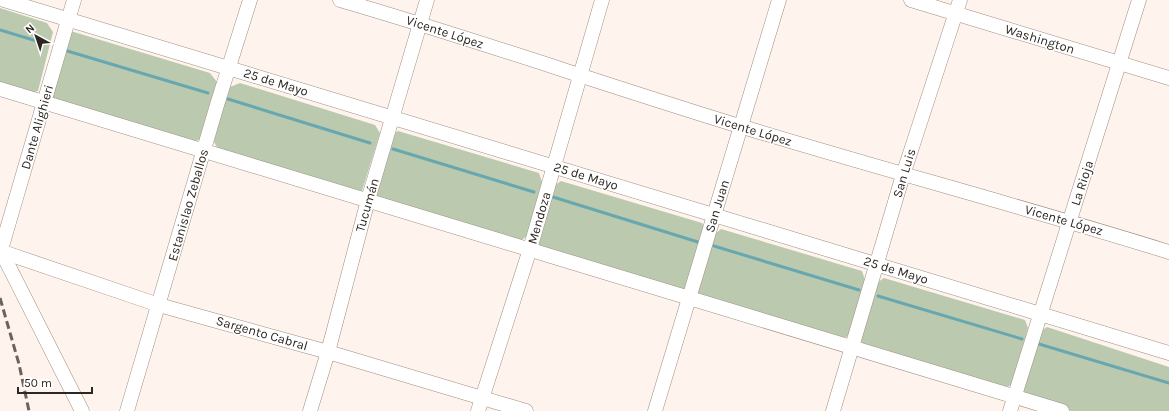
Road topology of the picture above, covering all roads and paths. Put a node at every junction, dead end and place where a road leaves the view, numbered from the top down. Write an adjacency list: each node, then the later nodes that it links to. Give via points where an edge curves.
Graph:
1 (4, 0): 12 (street, 25 de Mayo)
2 (74, 0): 12 (street, Dante Alighieri)
3 (250, 0): 15 (street, Estanislao Zeballos)
4 (340, 0): 13 (street, Vicente López)
5 (427, 0): 13 (street, Tucumán)
6 (602, 0): 16 (street, Mendoza)
7 (779, 0): 21 (street, San Juan)
8 (911, 0): 11 (street, Washington)
9 (960, 0): 11 (street, San Luis)
10 (1139, 0): 14 (street, La Rioja)
11 (956, 14): 14 (street, Washington); 24 (street, San Luis)
12 (68, 20): 15 (street, 25 de Mayo); 19 (street, Dante Alighieri)
13 (420, 23): 16 (street, Vicente López); 20 (street, Tucumán)
14 (1120, 63): 17 (street, Washington); 27 (street, La Rioja)
15 (229, 68): 20 (street, 25 de Mayo); 22 (street, Estanislao Zeballos)
16 (579, 75): 21 (street, Vicente López); 23 (street, Mendoza)
17 (1169, 78)
18 (0, 89): 19 (street)
19 (43, 102): 22 (street); 29 (street, Dante Alighieri)
20 (393, 118): 23 (street, 25 de Mayo); 25 (street, Tucumán)
21 (741, 127): 24 (street, Vicente López); 26 (street, San Juan)
22 (205, 151): 25 (street); 33 (street, Estanislao Zeballos)
23 (554, 167): 26 (street, 25 de Mayo); 28 (street, Mendoza)
24 (903, 175): 27 (street, Vicente López); 31 (street, San Luis)
25 (368, 200): 28 (street); 36 (street, Tucumán)
26 (714, 215): 31 (street, 25 de Mayo); 32 (street, San Juan)
27 (1070, 221): 30 (street, Vicente López); 34 (street, La Rioja)
28 (530, 250): 32 (street); 39 (street, Mendoza)
29 (0, 251): 33 (street, Sargento Cabral); 40 (street)
30 (1169, 252)
31 (877, 264): 34 (street, 25 de Mayo); 35 (street, San Luis)
32 (689, 298): 35 (street); 44 (street, San Juan)
33 (160, 305): 36 (street, Sargento Cabral); 41 (street, Estanislao Zeballos)
34 (1041, 314): 37 (street, 25 de Mayo); 38 (street, La Rioja)
35 (853, 348): 38 (street); 45 (street, San Luis)
36 (328, 352): 39 (street, Sargento Cabral); 42 (street, Tucumán)
37 (1169, 353)
38 (1015, 397): 46 (street, La Rioja); 47 (street)
39 (480, 405): 43 (street, Sargento Cabral)
40 (82, 411)
41 (127, 411)
42 (310, 411)
43 (526, 411)
44 (655, 411)
45 (833, 411)
46 (1010, 411)
47 (1062, 411)

